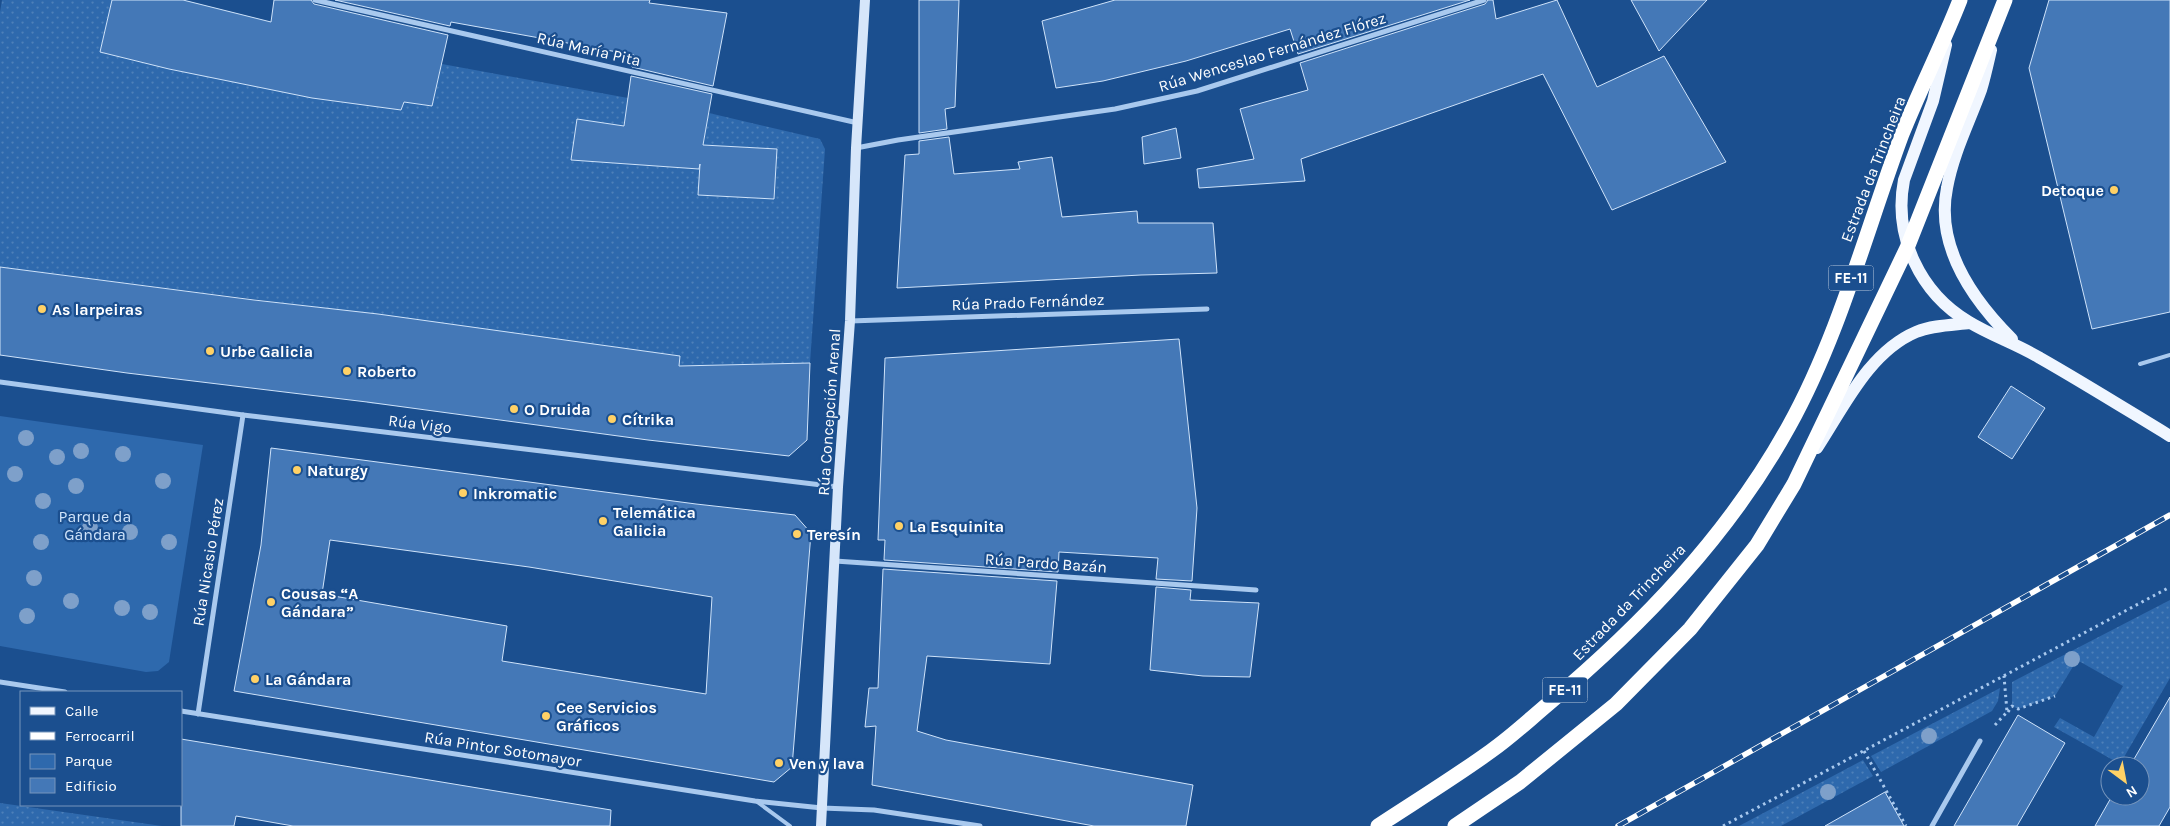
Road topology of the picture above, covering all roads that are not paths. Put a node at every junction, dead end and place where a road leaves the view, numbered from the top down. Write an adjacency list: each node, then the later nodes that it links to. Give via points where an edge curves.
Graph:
1 (315, 0): 7 (street, Rúa María Pita)
2 (865, 0): 7 (street, Rúa Concepción Arenal)
3 (1484, 0): 8 (street, Rúa Wenceslao Fernández Flórez, via 1197,91 1115,109)
4 (1960, 0): 6 (highway, Estrada da Trincheira / FE-11)
5 (2004, 3): 9 (highway, FE-11); 13 (main road, via 1981,88 1946,189 1944,215 1950,247 1967,283 1991,319)
6 (1952, 20): 9 (main road, via 1933,101 1903,186 1901,213); 33 (highway, Estrada da Trincheira / FE-11, via 1903,132 1810,385 1770,458 1725,524 1680,580 1601,659 1493,750)
7 (858, 124): 8 (street, Rúa Concepción Arenal)
8 (856, 148): 11 (street, Rúa Concepción Arenal)
9 (1907, 248): 12 (main road, via 1935,294); 19 (highway, FE-11)
10 (1207, 309): 11 (street, Rúa Prado Fernández)
11 (850, 321): 20 (street, Rúa Concepción Arenal)
12 (1970, 323): 13 (main road); 19 (main road, via 1917,331 1894,343 1860,382)
13 (2017, 344): 18 (main road)
14 (2170, 356): 15 (lane)
15 (2140, 364)
16 (0, 382): 17 (street, Rúa Vigo)
17 (243, 415): 20 (street, Rúa Vigo); 26 (street, Rúa Nicasio Pérez)
18 (2170, 436)
19 (1794, 484): 34 (highway, FE-11, via 1757,545 1690,629 1616,704 1520,782)
20 (838, 487): 21 (street, Rúa Concepción Arenal)
21 (834, 562): 22 (street, Rúa Pardo Bazán); 29 (street, Rúa Concepción Arenal)
22 (1256, 590)
23 (0, 682): 24 (street)
24 (58, 691)
25 (182, 711): 26 (street, Rúa Pintor Sotomayor)
26 (198, 714): 28 (street, Rúa Pintor Sotomayor)
27 (1980, 741): 35 (street)
28 (755, 801): 29 (street, Rúa Pintor Sotomayor); 30 (lane)
29 (822, 808): 31 (street, Rúa Concepción Arenal); 32 (street, Rúa Pintor Sotomayor, via 874,810)
30 (790, 826)
31 (821, 826)
32 (980, 826)
33 (1378, 826)
34 (1455, 826)
35 (1932, 826)

